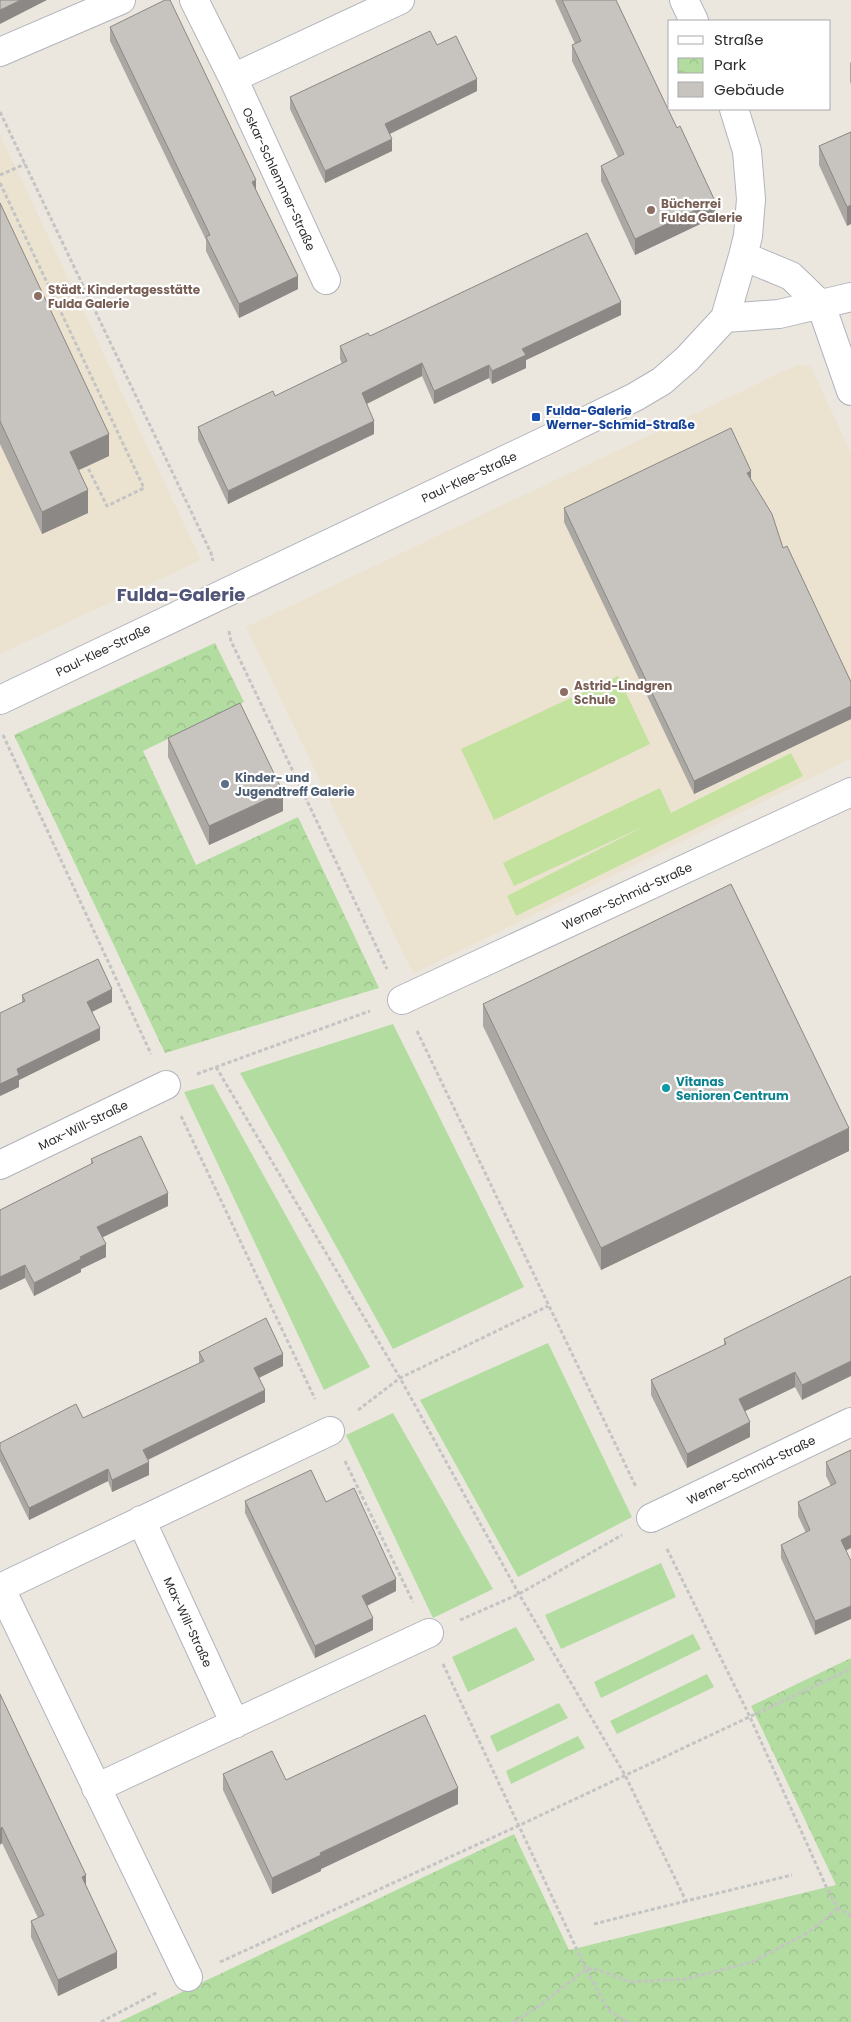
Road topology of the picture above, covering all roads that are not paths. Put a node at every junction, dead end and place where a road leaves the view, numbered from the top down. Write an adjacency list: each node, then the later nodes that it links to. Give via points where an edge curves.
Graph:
1 (121, 0): 6 (street)
2 (194, 0): 7 (street, Oskar-Schlemmer-Straße)
3 (400, 0): 7 (street)
4 (684, 0): 5 (street)
5 (694, 20)
6 (0, 52)
7 (233, 78): 10 (street, Oskar-Schlemmer-Straße)
8 (734, 110): 9 (street, Paul-Klee-Straße, via 747,151 751,194)
9 (744, 256): 12 (street, via 790,276); 13 (street, Paul-Klee-Straße)
10 (326, 280)
11 (851, 297): 12 (street)
12 (821, 305): 13 (street, via 779,314); 14 (street)
13 (725, 318): 15 (street, Paul-Klee-Straße, via 662,381 635,397)
14 (851, 391)
15 (0, 700)
16 (851, 792): 17 (street, Werner-Schmid-Straße)
17 (402, 1000)
18 (166, 1085): 19 (street, Max-Will-Straße)
19 (0, 1165)
20 (851, 1422): 22 (street, Werner-Schmid-Straße)
21 (330, 1431): 23 (street)
22 (651, 1518)
23 (141, 1520): 24 (street); 26 (street, Max-Will-Straße)
24 (0, 1587): 27 (street)
25 (429, 1633): 26 (street)
26 (235, 1724): 27 (street)
27 (96, 1788): 28 (street)
28 (188, 1977)

